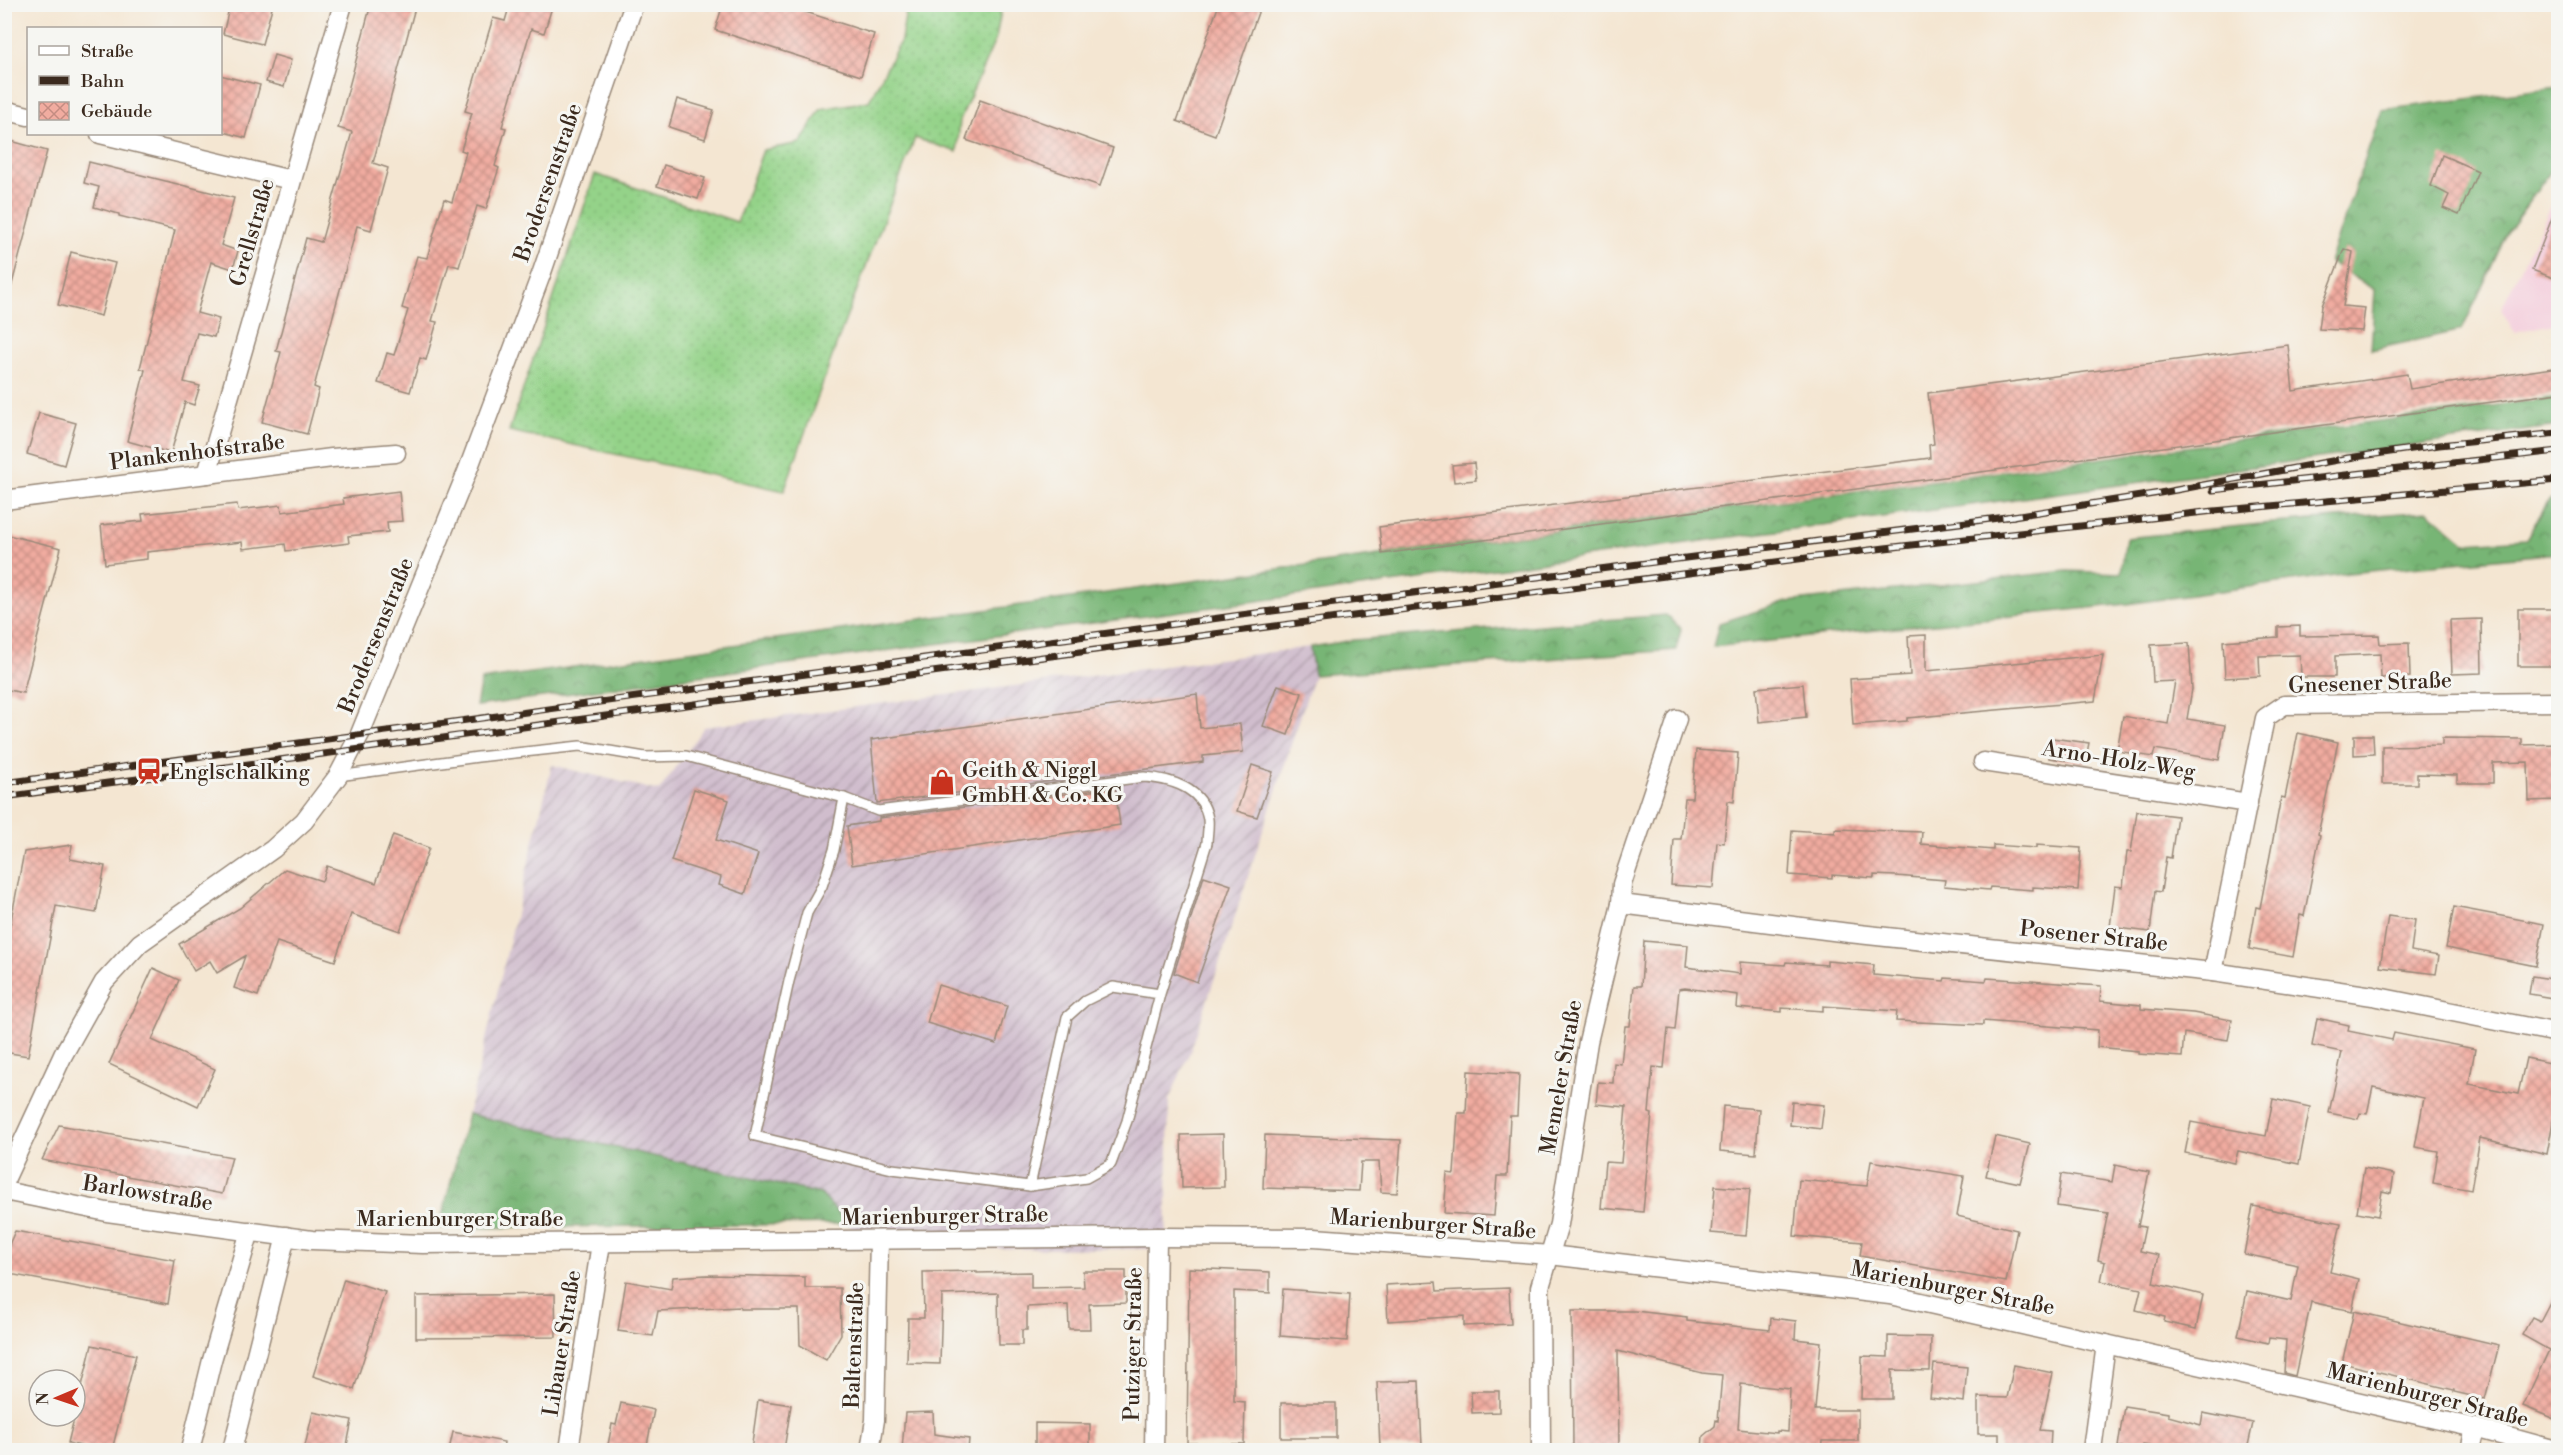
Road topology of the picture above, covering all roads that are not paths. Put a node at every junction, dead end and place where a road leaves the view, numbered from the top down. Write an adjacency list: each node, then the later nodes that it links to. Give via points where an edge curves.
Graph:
1 (343, 4): 6 (street, Grellstraße)
2 (634, 4): 13 (street, Brodersenstraße, via 542,272 467,472 360,734)
3 (4, 110): 4 (street)
4 (27, 116)
5 (104, 135): 6 (street)
6 (291, 180): 8 (street, Grellstraße)
7 (396, 453): 8 (street, Plankenhofstraße)
8 (207, 474): 9 (street, Plankenhofstraße)
9 (4, 500)
10 (2559, 702): 15 (street, Gnesener Straße, via 2284,705 2265,718)
11 (1677, 719): 16 (street, Memeler Straße, via 1622,884)
12 (1983, 762): 15 (street, Arno-Holz-Weg)
13 (338, 776): 14 (lane, via 580,746 645,758 686,756); 20 (street, Brodersenstraße, via 304,820 273,849 140,943 104,982 63,1055)
14 (844, 798): 18 (lane, via 866,808 887,811 1144,777 1184,786 1199,800 1208,818 1207,843); 21 (lane, via 834,850 822,886 807,913 789,981 755,1136 892,1169)
15 (2248, 803): 17 (street, Gnesener Straße)
16 (1621, 904): 17 (street, Posener Straße); 28 (street, Memeler Straße, via 1588,1042 1559,1224)
17 (2213, 972): 19 (street, Posener Straße, via 2373,996)
18 (1160, 994): 21 (lane, via 1127,1121 1111,1164 1086,1178); 21 (lane, via 1113,987 1085,1001 1067,1017)
19 (2559, 1033)
20 (4, 1182)
21 (1030, 1186)
22 (4, 1191): 23 (street, Barlowstraße, via 107,1212)
23 (250, 1231): 24 (street, Barlowstraße); 31 (street)
24 (286, 1236): 27 (street, Marienburger Straße, via 423,1244); 32 (street)
25 (1157, 1237): 26 (street, Marienburger Straße); 28 (street, Marienburger Straße, via 1314,1238); 35 (street, Putziger Straße)
26 (879, 1240): 27 (street, Marienburger Straße); 34 (street, Baltenstraße)
27 (601, 1243): 33 (street, Libauer Straße)
28 (1550, 1255): 29 (street, Marienburger Straße, via 1890,1295); 36 (street, Memeler Straße, via 1540,1287)
29 (2106, 1344): 30 (street, Marienburger Straße); 37 (street)
30 (2475, 1428): 38 (street); 39 (street, Marienburger Straße)
31 (190, 1450)
32 (232, 1450)
33 (568, 1450)
34 (870, 1450)
35 (1154, 1450)
36 (1541, 1450)
37 (2092, 1450)
38 (2470, 1450)
39 (2556, 1450)

